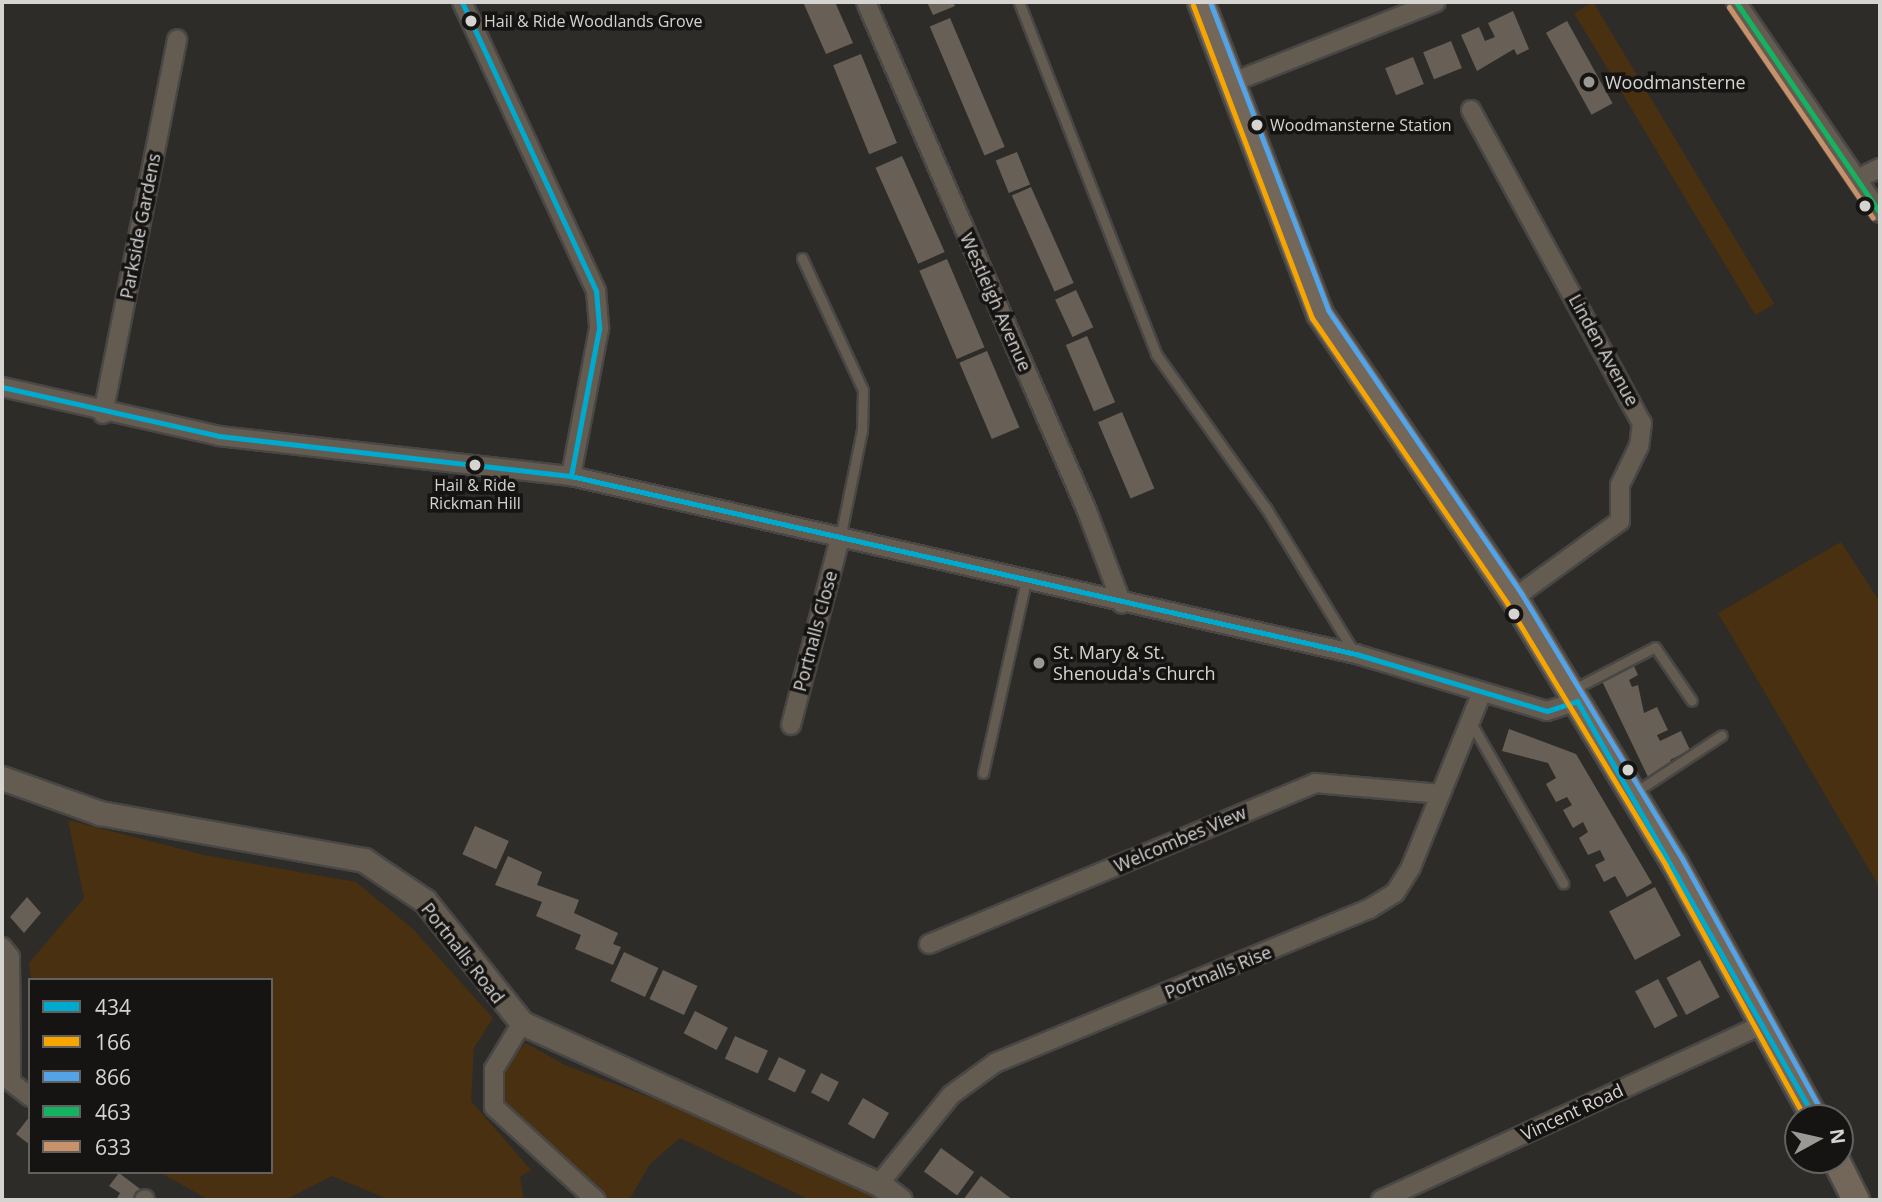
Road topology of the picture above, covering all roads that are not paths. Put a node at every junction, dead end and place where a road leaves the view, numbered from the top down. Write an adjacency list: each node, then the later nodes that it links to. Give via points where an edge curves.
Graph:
1 (462, 2): 16 (street, via 596,291 599,329)
2 (866, 2): 20 (street, Westleigh Avenue, via 1082,498)
3 (1019, 2): 21 (lane, via 1156,354 1266,508)
4 (1201, 2): 8 (main road)
5 (1436, 2): 8 (street)
6 (1736, 2): 11 (street)
7 (177, 38): 15 (street, Parkside Gardens)
8 (1233, 82): 19 (main road, via 1320,314)
9 (1471, 110): 19 (street, Linden Avenue, via 1642,423 1639,446 1620,485 1620,521)
10 (1880, 168): 11 (street)
11 (1857, 179): 12 (street)
12 (1880, 213)
13 (802, 258): 17 (lane, via 863,390 862,430)
14 (2, 387): 15 (street)
15 (103, 414): 16 (street, via 219,436)
16 (572, 476): 17 (street)
17 (840, 538): 18 (street); 26 (street, Portnalls Close)
18 (1026, 581): 20 (street); 28 (lane)
19 (1514, 598): 23 (main road)
20 (1122, 604): 21 (street)
21 (1356, 654): 22 (street)
22 (1481, 695): 23 (street, via 1547,711); 25 (street, Portnalls Rise)
23 (1574, 696): 24 (lane, via 1655,647); 31 (main road)
24 (1692, 701)
25 (1470, 722): 30 (street, Portnalls Rise); 32 (lane)
26 (790, 725)
27 (1722, 735): 31 (lane)
28 (983, 773)
29 (2, 778): 35 (street, Portnalls Road, via 100,813 364,860 425,901)
30 (1441, 794): 33 (street, Welcombes View, via 1315,783); 41 (street, Portnalls Rise, via 1404,880 1383,902 995,1063 951,1095)
31 (1633, 794): 36 (main road)
32 (1563, 883)
33 (929, 944)
34 (2, 947): 37 (street, via 10,957)
35 (522, 1023): 41 (street, Portnalls Road); 42 (street, via 494,1069 494,1107)
36 (1763, 1024): 39 (main road); 44 (street, Vincent Road)
37 (6, 1083): 38 (street)
38 (28, 1096)
39 (1807, 1104)
40 (1843, 1174): 45 (main road)
41 (879, 1184): 43 (street, Portnalls Road)
42 (596, 1200)
43 (900, 1200)
44 (1381, 1200)
45 (1856, 1200)

